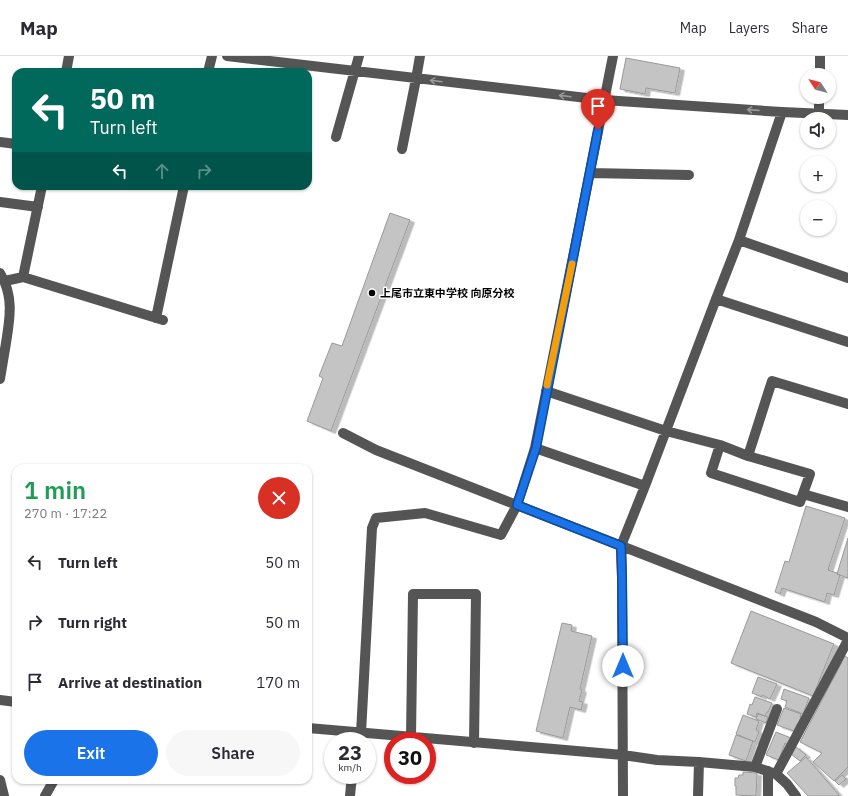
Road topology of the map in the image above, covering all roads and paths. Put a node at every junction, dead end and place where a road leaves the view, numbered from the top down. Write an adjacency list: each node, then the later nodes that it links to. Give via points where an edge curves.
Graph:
1 (69, 56): 8 (street)
2 (212, 56): 9 (street)
3 (227, 56): 11 (street)
4 (359, 56): 11 (street)
5 (420, 56): 12 (street)
6 (613, 56): 13 (street)
7 (820, 56): 10 (street)
8 (67, 68)
9 (209, 68)
10 (820, 68)
11 (355, 71): 12 (street); 18 (street)
12 (416, 79): 13 (street, one-way to 12); 21 (street)
13 (604, 100): 14 (street, one-way to 13); 22 (street)
14 (782, 112): 15 (street); 28 (street)
15 (800, 113)
16 (836, 115): 17 (street)
17 (848, 115)
18 (336, 137)
19 (0, 142): 20 (street)
20 (12, 144)
21 (402, 149)
22 (590, 174): 23 (street); 35 (street)
23 (689, 175)
24 (41, 190): 27 (street)
25 (183, 190): 30 (street, via 160,319)
26 (0, 202): 27 (street)
27 (38, 207): 30 (street)
28 (739, 240): 31 (street); 32 (street)
29 (2, 277): 30 (street); 34 (street, via 9,292 10,318)
30 (23, 277)
31 (848, 278)
32 (716, 300): 33 (street); 37 (street)
33 (848, 342)
34 (0, 379)
35 (546, 391): 37 (street); 40 (street)
36 (848, 404): 41 (street, via 772,381)
37 (666, 431): 39 (street); 42 (street)
38 (343, 433): 44 (street, via 376,450)
39 (720, 445): 41 (street); 43 (street, via 711,473 800,502)
40 (536, 448): 42 (street); 44 (street)
41 (748, 456): 43 (street, via 810,474)
42 (645, 486): 46 (street)
43 (803, 494): 45 (street)
44 (517, 505): 46 (street); 53 (street, via 501,535 425,513 376,518 372,528)
45 (848, 507)
46 (621, 546): 47 (street, via 816,622); 57 (street)
47 (848, 639): 60 (street)
48 (0, 700): 49 (street)
49 (12, 702)
50 (777, 709): 59 (street)
51 (312, 729): 52 (street)
52 (334, 732)
53 (354, 732)
54 (411, 732): 56 (street, via 413,594 476,594)
55 (436, 739): 56 (street)
56 (474, 742): 57 (street)
57 (623, 755): 58 (street); 67 (street)
58 (699, 762): 59 (street); 68 (street)
59 (755, 767): 60 (street)
60 (772, 773): 69 (street); 70 (street, via 787,784)
61 (0, 780): 64 (street)
62 (52, 784): 65 (street)
63 (351, 784): 66 (street)
64 (4, 796)
65 (45, 796)
66 (350, 796)
67 (623, 796)
68 (698, 796)
69 (768, 796)
70 (796, 796)

